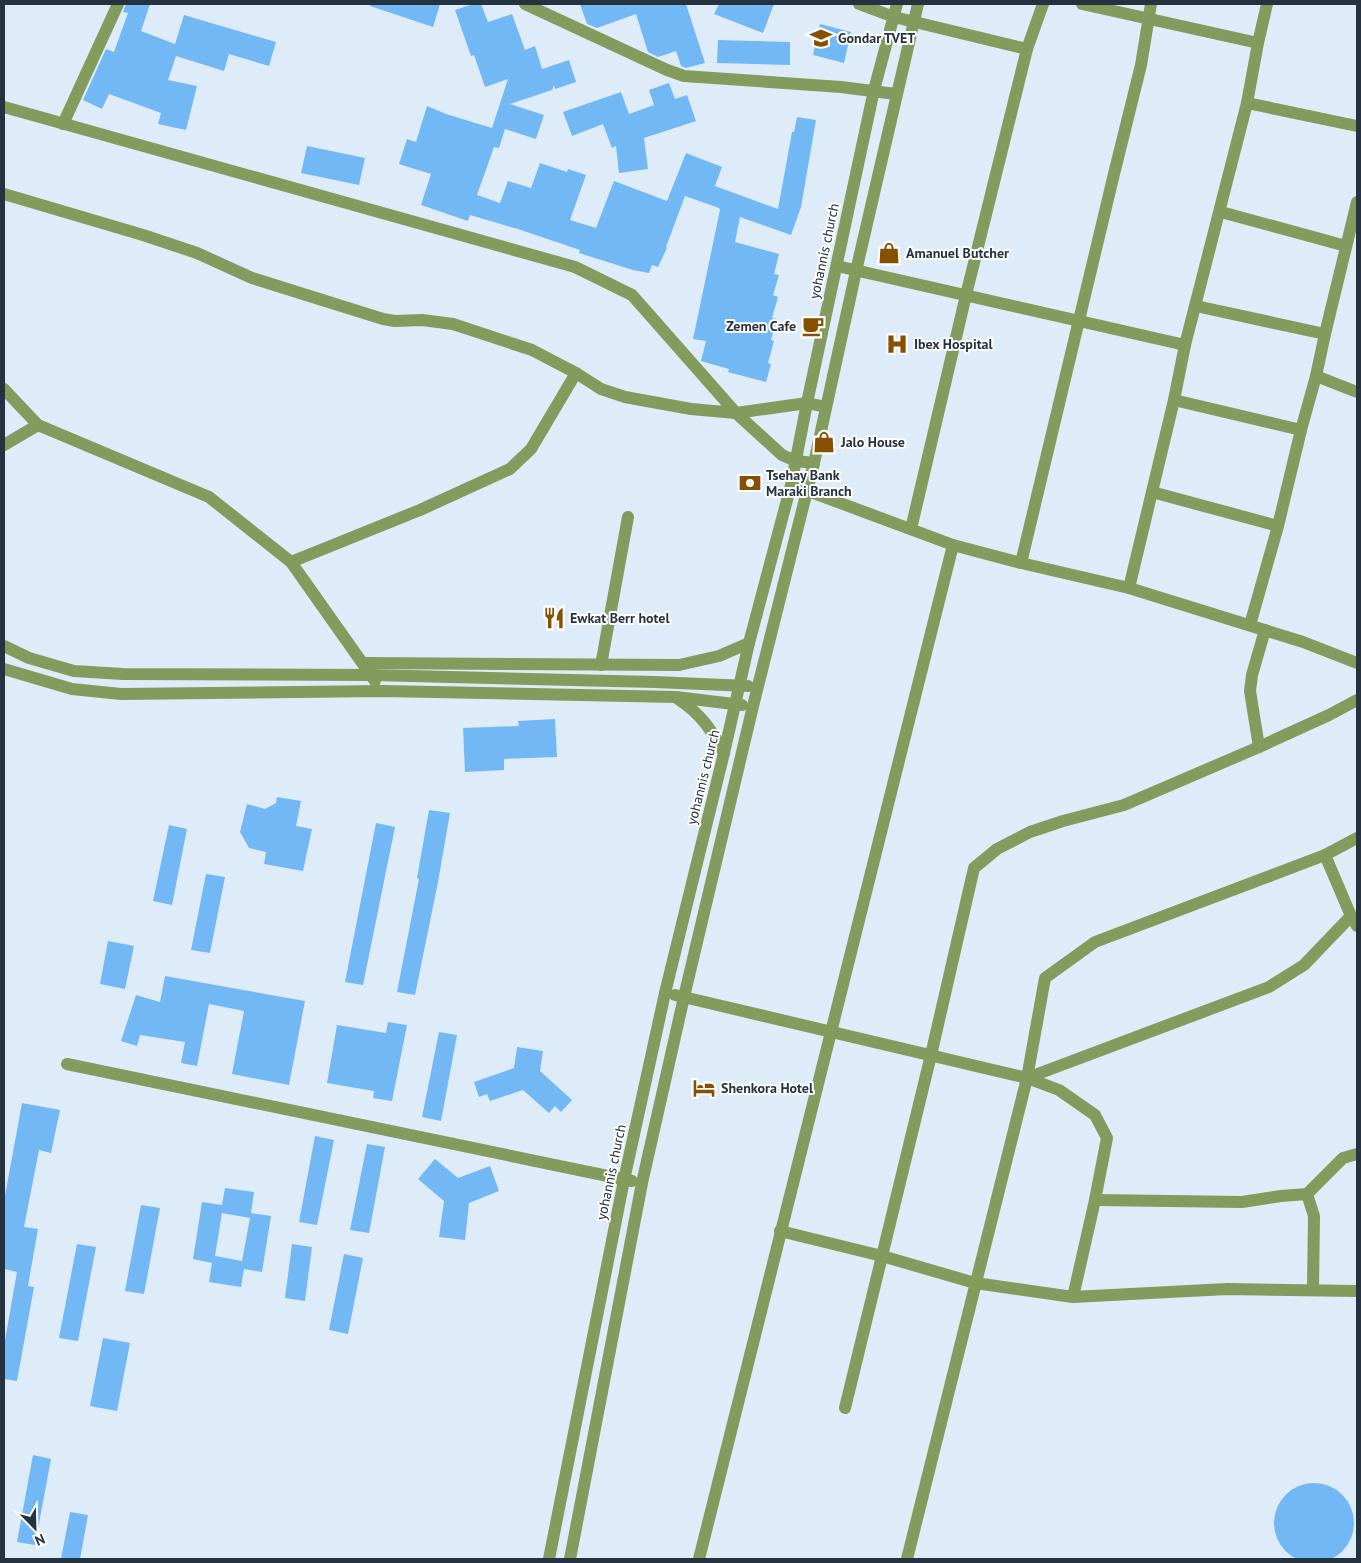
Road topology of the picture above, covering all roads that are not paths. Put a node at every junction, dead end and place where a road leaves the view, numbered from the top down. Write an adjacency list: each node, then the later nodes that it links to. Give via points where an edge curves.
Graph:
1 (118, 4): 19 (street)
2 (525, 4): 15 (street, via 684,76)
3 (860, 4): 10 (street)
4 (897, 4): 10 (street, yohannis church)
5 (918, 4): 12 (street)
6 (1043, 4): 14 (street)
7 (1082, 4): 11 (street)
8 (1151, 4): 11 (street)
9 (1267, 4): 13 (street)
10 (894, 17): 12 (street); 15 (street, yohannis church)
11 (1147, 19): 13 (street); 31 (street, via 1141,65)
12 (914, 22): 14 (street); 16 (street)
13 (1258, 43): 17 (street)
14 (1027, 49): 29 (street)
15 (874, 90): 16 (street); 21 (street, yohannis church)
16 (896, 94): 22 (street)
17 (1247, 103): 20 (street); 25 (street)
18 (4, 107): 19 (street)
19 (63, 124): 41 (street, via 575,267 632,295)
20 (1357, 126)
21 (856, 175): 22 (street); 27 (street, yohannis church)
22 (878, 179): 28 (street)
23 (4, 194): 34 (street, via 143,235 197,253 252,278 383,319 453,324 532,350)
24 (1357, 202): 26 (street)
25 (1221, 212): 26 (street); 30 (street)
26 (1346, 246): 32 (street)
27 (837, 266): 28 (street); 39 (street, yohannis church)
28 (856, 271): 29 (street); 40 (street)
29 (966, 295): 31 (street); 52 (street)
30 (1196, 306): 32 (street); 33 (street)
31 (1078, 322): 33 (street); 55 (street)
32 (1325, 334): 35 (street)
33 (1185, 345): 38 (street)
34 (576, 373): 41 (street, via 601,389 625,397 690,409); 54 (street, via 531,449 510,468 420,510)
35 (1316, 376): 37 (street); 43 (street)
36 (4, 389): 42 (street)
37 (1357, 392)
38 (1174, 400): 43 (street); 49 (street)
39 (807, 403): 40 (street); 41 (street); 45 (street, yohannis church)
40 (826, 408): 46 (street)
41 (736, 413): 45 (street, via 782,456)
42 (38, 425): 44 (street); 54 (street, via 209,496)
43 (1301, 430): 51 (street)
44 (4, 445)
45 (796, 461): 46 (street); 47 (street, yohannis church)
46 (814, 462): 48 (street)
47 (791, 485): 48 (street); 59 (street, yohannis church)
48 (807, 490): 52 (street); 67 (street)
49 (1152, 492): 51 (street); 56 (street)
50 (628, 517): 63 (street)
51 (1278, 526): 57 (street)
52 (911, 528): 53 (street)
53 (952, 546): 55 (street); 80 (street)
54 (291, 562): 61 (street)
55 (1022, 563): 56 (street)
56 (1129, 588): 57 (street)
57 (1250, 625): 58 (street)
58 (1266, 630): 62 (street); 73 (street, via 1250,691)
59 (749, 643): 63 (street, via 719,656 679,665); 66 (street, yohannis church)
60 (4, 646): 65 (street, via 28,658 74,671)
61 (364, 663): 63 (street); 65 (street)
62 (1357, 663)
63 (601, 665)
64 (5, 670): 68 (street, via 72,689 121,694)
65 (371, 675): 66 (street); 68 (street)
66 (740, 685): 67 (street); 71 (street, yohannis church)
67 (758, 688): 72 (street)
68 (383, 691): 69 (street)
69 (676, 697): 71 (street); 74 (street, via 700,715)
70 (1357, 700): 73 (street)
71 (736, 704): 72 (street); 74 (street, yohannis church)
72 (753, 706): 79 (street)
73 (1259, 747): 81 (street, via 1124,805 1030,832 997,849 974,868)
74 (724, 753): 78 (street, yohannis church)
75 (1357, 838): 76 (street)
76 (1325, 855): 77 (street); 83 (street, via 1095,942 1045,978)
77 (1354, 921): 83 (street, via 1304,965 1269,987)
78 (665, 993): 79 (street); 85 (street, yohannis church)
79 (684, 997): 80 (street); 86 (street)
80 (831, 1033): 81 (street); 89 (street)
81 (931, 1055): 83 (street); 90 (street)
82 (68, 1064): 85 (street)
83 (1027, 1078): 88 (street, via 1059,1090 1095,1115 1106,1138); 91 (street)
84 (1357, 1154): 87 (street, via 1343,1158)
85 (624, 1180): 86 (street); 96 (street, yohannis church)
86 (642, 1183): 97 (street)
87 (1308, 1194): 88 (street, via 1242,1202); 92 (street, via 1314,1216)
88 (1095, 1200): 94 (street)
89 (780, 1231): 90 (street); 98 (street)
90 (882, 1256): 91 (street); 95 (street)
91 (975, 1283): 94 (street); 99 (street)
92 (1313, 1289): 93 (street); 94 (street, via 1227,1289)
93 (1357, 1291)
94 (1073, 1297)
95 (845, 1408)
96 (549, 1559)
97 (570, 1559)
98 (698, 1559)
99 (907, 1559)

